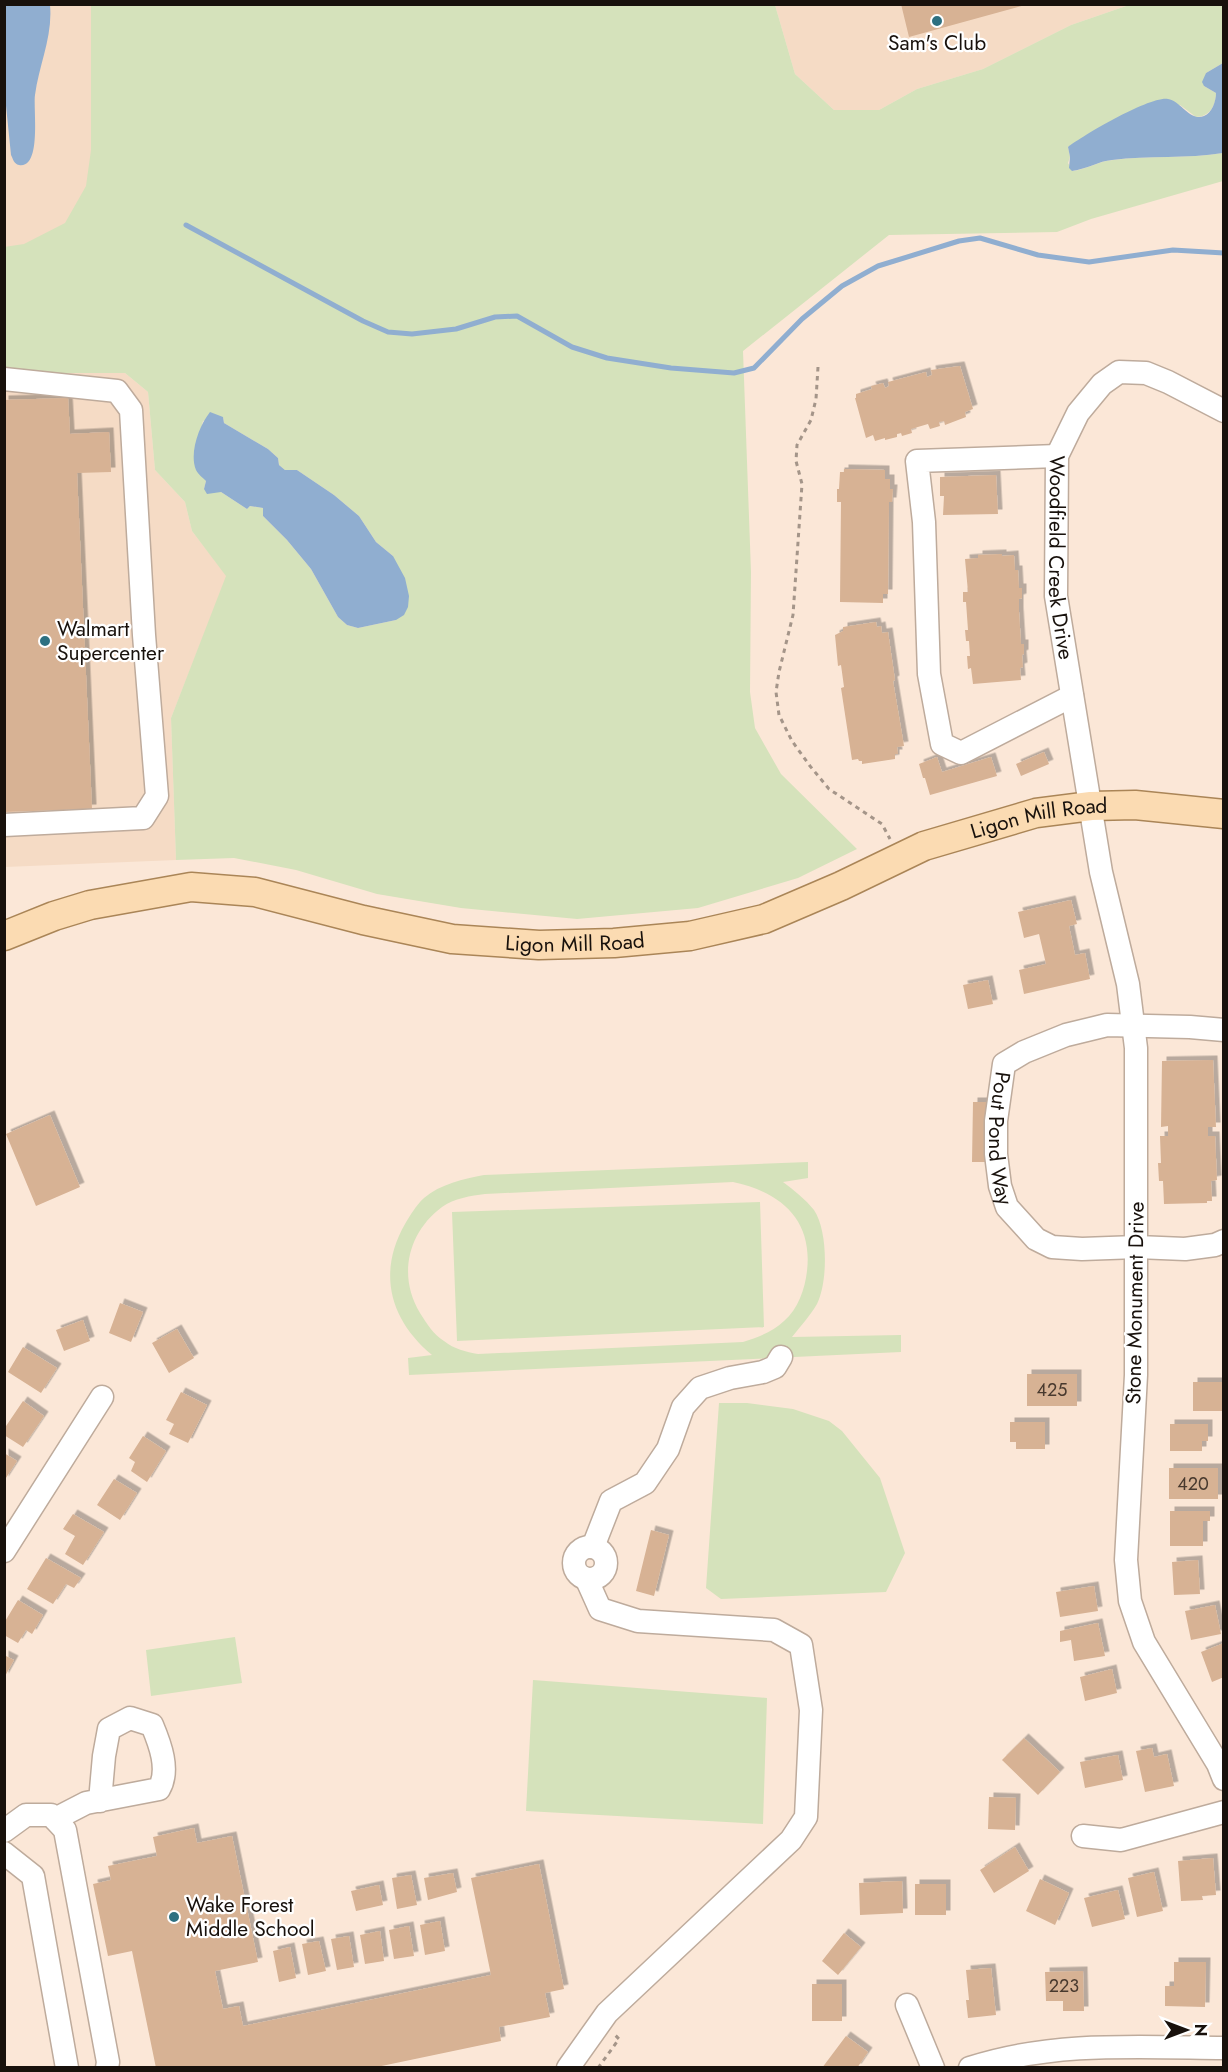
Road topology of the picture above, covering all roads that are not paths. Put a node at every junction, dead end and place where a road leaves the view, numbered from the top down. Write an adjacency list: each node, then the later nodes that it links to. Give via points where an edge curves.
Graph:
1 (4, 378): 8 (street, via 117,391 131,410 157,796 143,818)
2 (1224, 411): 3 (street, Woodfield Creek Drive, via 1146,373 1119,372 1102,384 1078,413)
3 (1057, 456): 4 (street, Woodfield Creek Drive, via 1056,596); 4 (street, via 917,461 924,522 929,674 942,744 962,753)
4 (1072, 696): 6 (street, Woodfield Creek Drive)
5 (1135, 805): 6 (main road, Ligon Mill Road); 7 (main road, Ligon Mill Road); 9 (main road, Ligon Mill Road)
6 (1091, 806): 10 (main road, Ligon Mill Road, via 1036,813 924,846 764,919 690,936 539,945 452,939 255,892 191,887 90,906); 11 (street, Stone Monument Drive)
7 (1224, 814)
8 (4, 825)
9 (1224, 833)
10 (4, 936)
11 (1134, 1026): 12 (street, Pout Pond Way); 14 (street, Stone Monument Drive); 14 (street, Pout Pond Way, via 1107,1025 1066,1035 1004,1064 996,1154 1007,1207 1036,1239 1052,1247)
12 (1224, 1030)
13 (1224, 1241): 14 (street, Pout Pond Way, via 1185,1249)
14 (1137, 1247): 18 (street, Stone Monument Drive, via 1136,1375 1126,1560 1130,1601 1144,1642)
15 (781, 1357): 29 (street, via 775,1367 763,1372 700,1388 683,1407 668,1449 645,1483 611,1501 593,1547 603,1553 607,1564 603,1574 587,1580 600,1609 638,1621 774,1630 801,1645 811,1710 806,1817 791,1840 607,2013)
16 (102, 1397): 17 (street)
17 (4, 1551)
18 (1224, 1779)
19 (100, 1801): 21 (street, via 86,1803)
20 (1224, 1812): 23 (street, via 1121,1840)
21 (55, 1819): 22 (street, via 51,1815 26,1815); 28 (street, via 65,1830)
22 (4, 1831)
23 (1083, 1836)
24 (4, 1853): 27 (street, via 33,1876)
25 (907, 2005): 30 (street)
26 (1224, 2048): 31 (street, via 1053,2049)
27 (67, 2067)
28 (106, 2067)
29 (568, 2067)
30 (933, 2067)
31 (970, 2067)

